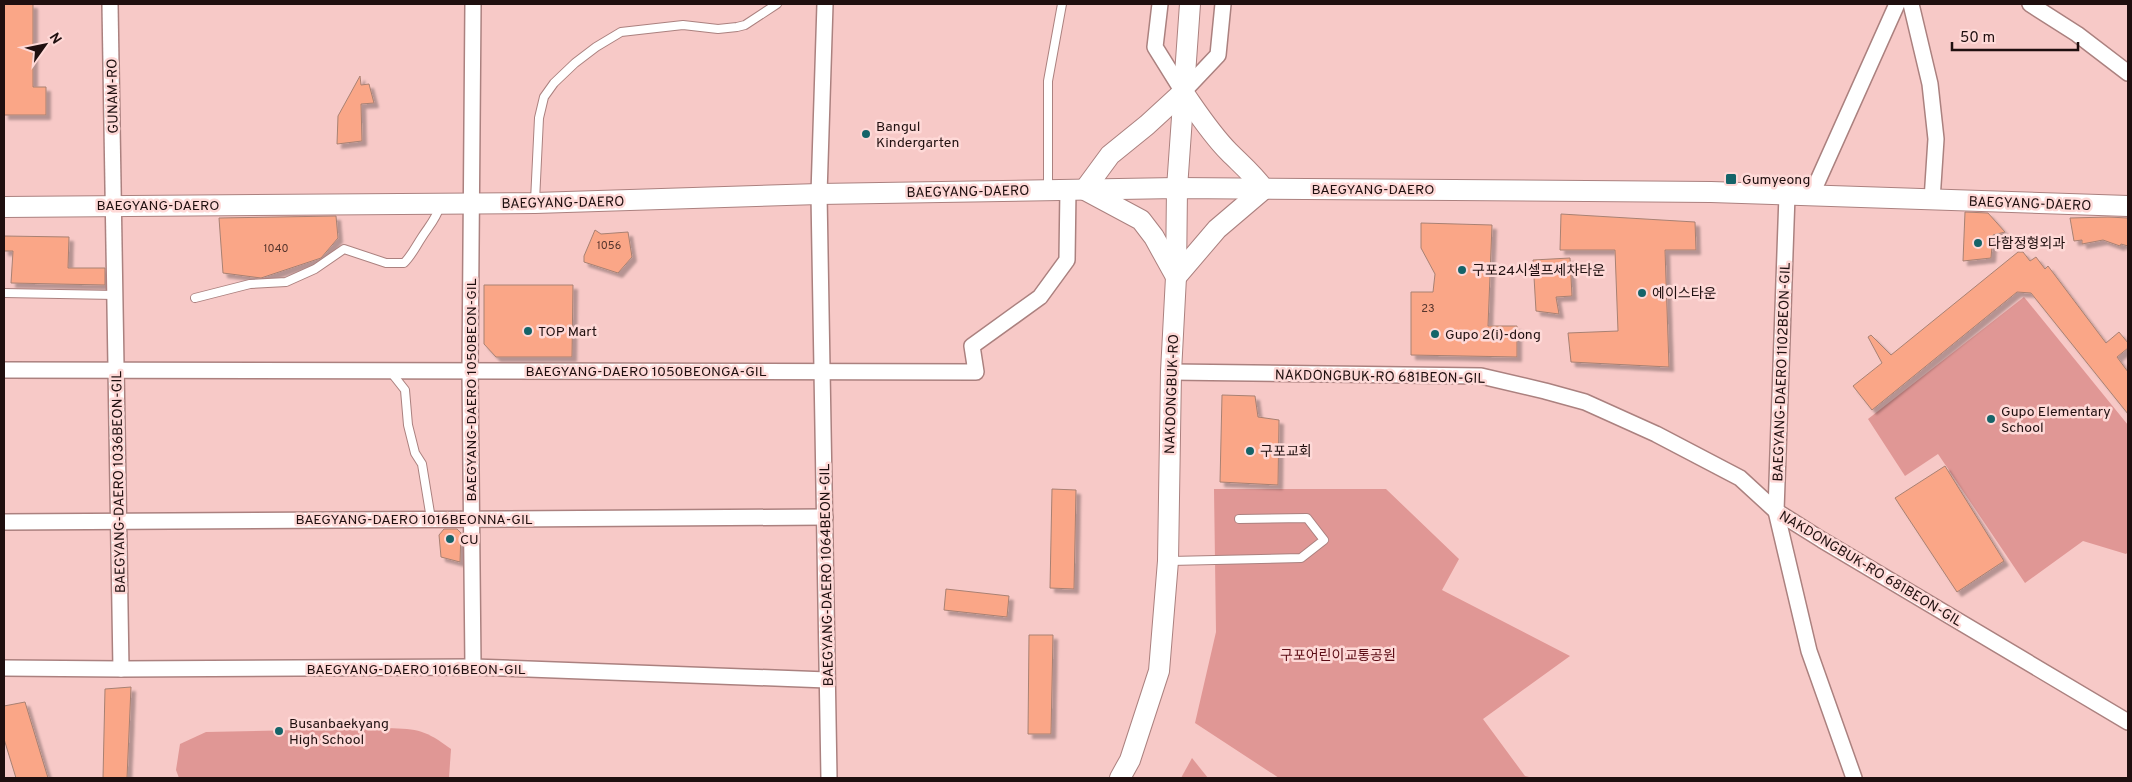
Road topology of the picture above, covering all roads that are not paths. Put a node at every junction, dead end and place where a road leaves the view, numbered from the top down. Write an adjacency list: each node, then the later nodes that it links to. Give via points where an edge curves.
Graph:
1 (110, 4): 21 (street, GUNAM-RO)
2 (474, 4): 25 (street, BAEGYANG-DAERO 1050BEON-GIL)
3 (777, 4): 23 (lane, via 737,27 718,29 683,25 621,32 575,63 554,82 544,97 539,118)
4 (825, 4): 18 (street, BAEGYANG-DAERO 1064BEON-GIL)
5 (1062, 4): 17 (lane, via 1048,81)
6 (1160, 4): 13 (street, via 1155,47)
7 (1190, 4): 13 (main road, NAKDONGBUK-RO)
8 (1223, 4): 13 (street, via 1218,55)
9 (1897, 4): 20 (street)
10 (1912, 4): 22 (street, via 1930,84 1936,139)
11 (2030, 4): 12 (street, via 2077,34)
12 (2128, 73)
13 (1183, 92): 14 (main road, NAKDONGBUK-RO); 15 (main road); 16 (main road, via 1228,152 1250,171)
14 (1176, 188): 15 (main road, BAEGYANG-DAERO); 16 (main road, BAEGYANG-DAERO); 28 (main road, NAKDONGBUK-RO)
15 (1077, 189): 17 (main road, BAEGYANG-DAERO); 28 (main road, via 1141,220 1154,236); 36 (street, via 1067,260 1040,296 972,346 976,372)
16 (1264, 189): 19 (main road, BAEGYANG-DAERO); 28 (main road, via 1217,228)
17 (1048, 190): 18 (main road, BAEGYANG-DAERO)
18 (820, 194): 23 (main road, BAEGYANG-DAERO); 36 (street, BAEGYANG-DAERO 1064BEON-GIL)
19 (1787, 195): 20 (main road, BAEGYANG-DAERO); 38 (street, BAEGYANG-DAERO 1102BEON-GIL)
20 (1811, 196): 22 (main road, BAEGYANG-DAERO)
21 (113, 197): 24 (main road, BAEGYANG-DAERO); 27 (main road, BAEGYANG-DAERO); 30 (street, BAEGYANG-DAERO 1036BEON-GIL)
22 (1932, 200): 26 (main road, BAEGYANG-DAERO)
23 (535, 203): 25 (main road, BAEGYANG-DAERO)
24 (441, 204): 25 (main road, BAEGYANG-DAERO); 31 (lane, via 437,218 404,263 386,263 344,249 315,269 286,282 250,284)
25 (471, 204): 35 (street, BAEGYANG-DAERO 1050BEON-GIL)
26 (2128, 206)
27 (4, 207)
28 (1176, 277): 37 (main road, NAKDONGBUK-RO)
29 (4, 293): 30 (lane)
30 (115, 295): 33 (street, BAEGYANG-DAERO 1036BEON-GIL)
31 (195, 298)
32 (4, 370): 33 (street, BAEGYANG-DAERO 1050BEONGA-GIL)
33 (116, 371): 34 (street, BAEGYANG-DAERO 1050BEONGA-GIL); 43 (street, BAEGYANG-DAERO 1036BEON-GIL)
34 (390, 371): 35 (street, BAEGYANG-DAERO 1050BEONGA-GIL); 42 (lane, via 405,390 408,425 415,453 422,464)
35 (470, 371): 36 (street, BAEGYANG-DAERO 1050BEONGA-GIL); 40 (street, BAEGYANG-DAERO 1050BEON-GIL)
36 (822, 372): 39 (street, BAEGYANG-DAERO 1064BEON-GIL)
37 (1171, 372): 38 (street, NAKDONGBUK-RO 681BEON-GIL, via 1481,376 1585,402 1656,434 1740,478); 45 (main road, NAKDONGBUK-RO)
38 (1776, 511): 50 (street, NAKDONGBUK-RO 681BEON-GIL); 53 (street, BAEGYANG-DAERO 1102BEON-GIL, via 1809,652)
39 (825, 517): 40 (street, BAEGYANG-DAERO 1016BEONNA-GIL); 49 (street, BAEGYANG-DAERO 1064BEON-GIL)
40 (472, 519): 42 (street, BAEGYANG-DAERO 1016BEONNA-GIL); 46 (street, BAEGYANG-DAERO 1050BEON-GIL)
41 (1239, 519): 45 (lane, via 1307,518 1324,540 1301,558)
42 (430, 520): 43 (street, BAEGYANG-DAERO 1016BEONNA-GIL)
43 (118, 521): 44 (street, BAEGYANG-DAERO 1016BEONNA-GIL); 48 (street, BAEGYANG-DAERO 1036BEON-GIL)
44 (4, 522)
45 (1168, 561): 52 (main road, NAKDONGBUK-RO, via 1159,671 1130,760)
46 (473, 667): 48 (street, BAEGYANG-DAERO 1016BEON-GIL); 49 (street, BAEGYANG-DAERO 1016BEON-GIL)
47 (4, 668): 48 (street, BAEGYANG-DAERO 1016BEON-GIL)
48 (121, 669)
49 (827, 680): 51 (street, BAEGYANG-DAERO 1064BEON-GIL)
50 (2128, 722)
51 (829, 778)
52 (1120, 778)
53 (1854, 778)

